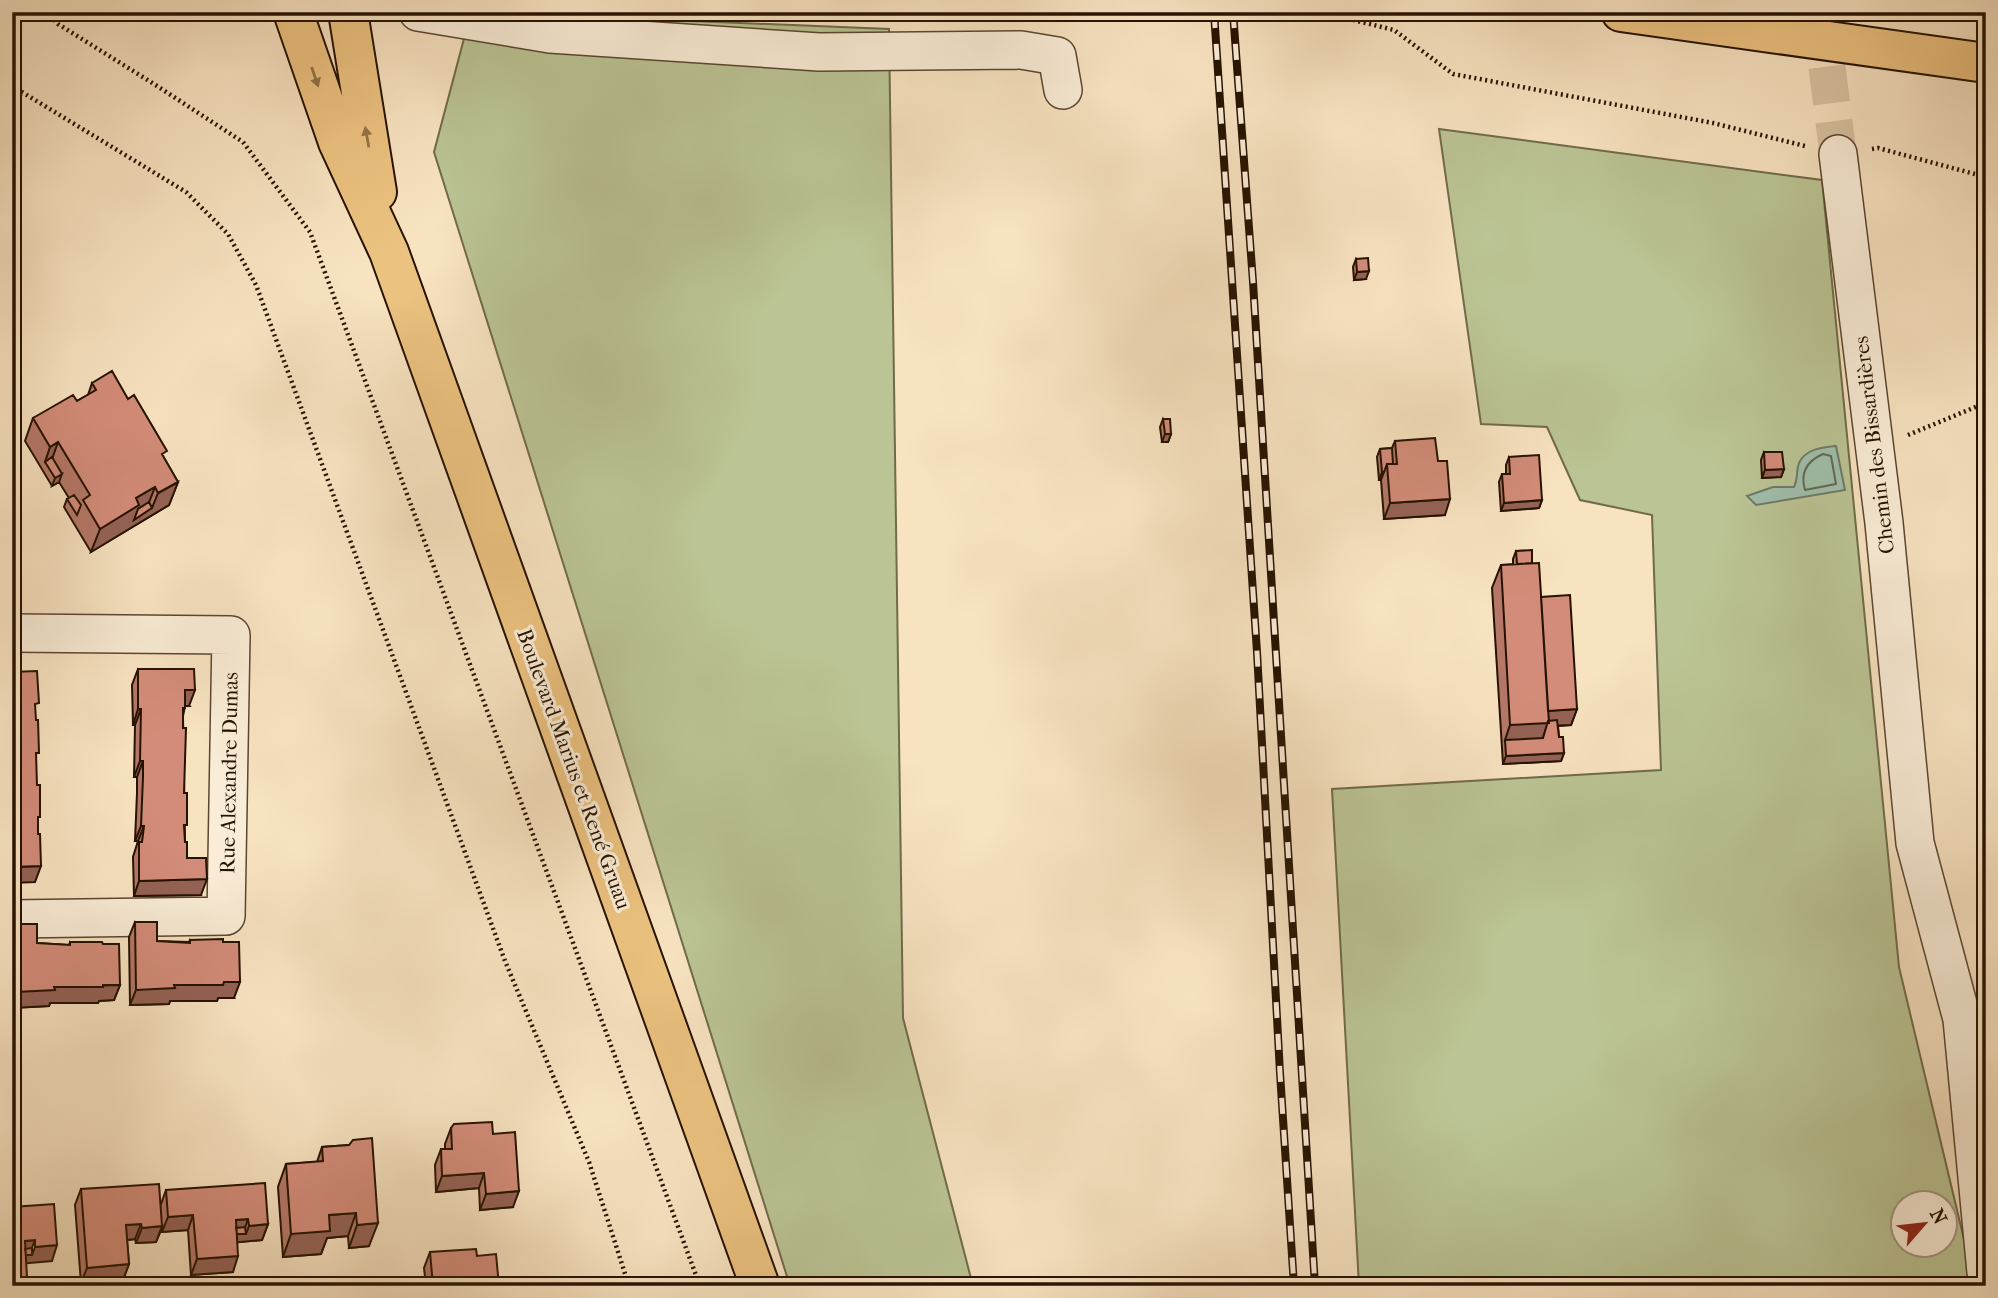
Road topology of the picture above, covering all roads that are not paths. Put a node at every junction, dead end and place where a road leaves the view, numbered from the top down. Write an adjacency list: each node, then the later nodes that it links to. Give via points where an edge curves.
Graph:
1 (293, 12): 8 (main road, Boulevard Marius et René Gruau, one-way to 8, via 338,142)
2 (348, 12): 8 (main road, Boulevard Marius et René Gruau, one-way to 2)
3 (418, 12): 6 (street, via 550,34 819,52 1021,50 1057,56)
4 (1621, 12): 5 (main road)
5 (1986, 63)
6 (1063, 90)
7 (1838, 154): 11 (street, Chemin des Bissardières, via 1876,454 1915,842 1962,1019)
8 (388, 252): 12 (main road, Boulevard Marius et René Gruau)
9 (12, 633): 10 (street, Rue Alexandre Dumas, via 231,635 226,916)
10 (12, 919)
11 (1986, 1272)
12 (760, 1286)

